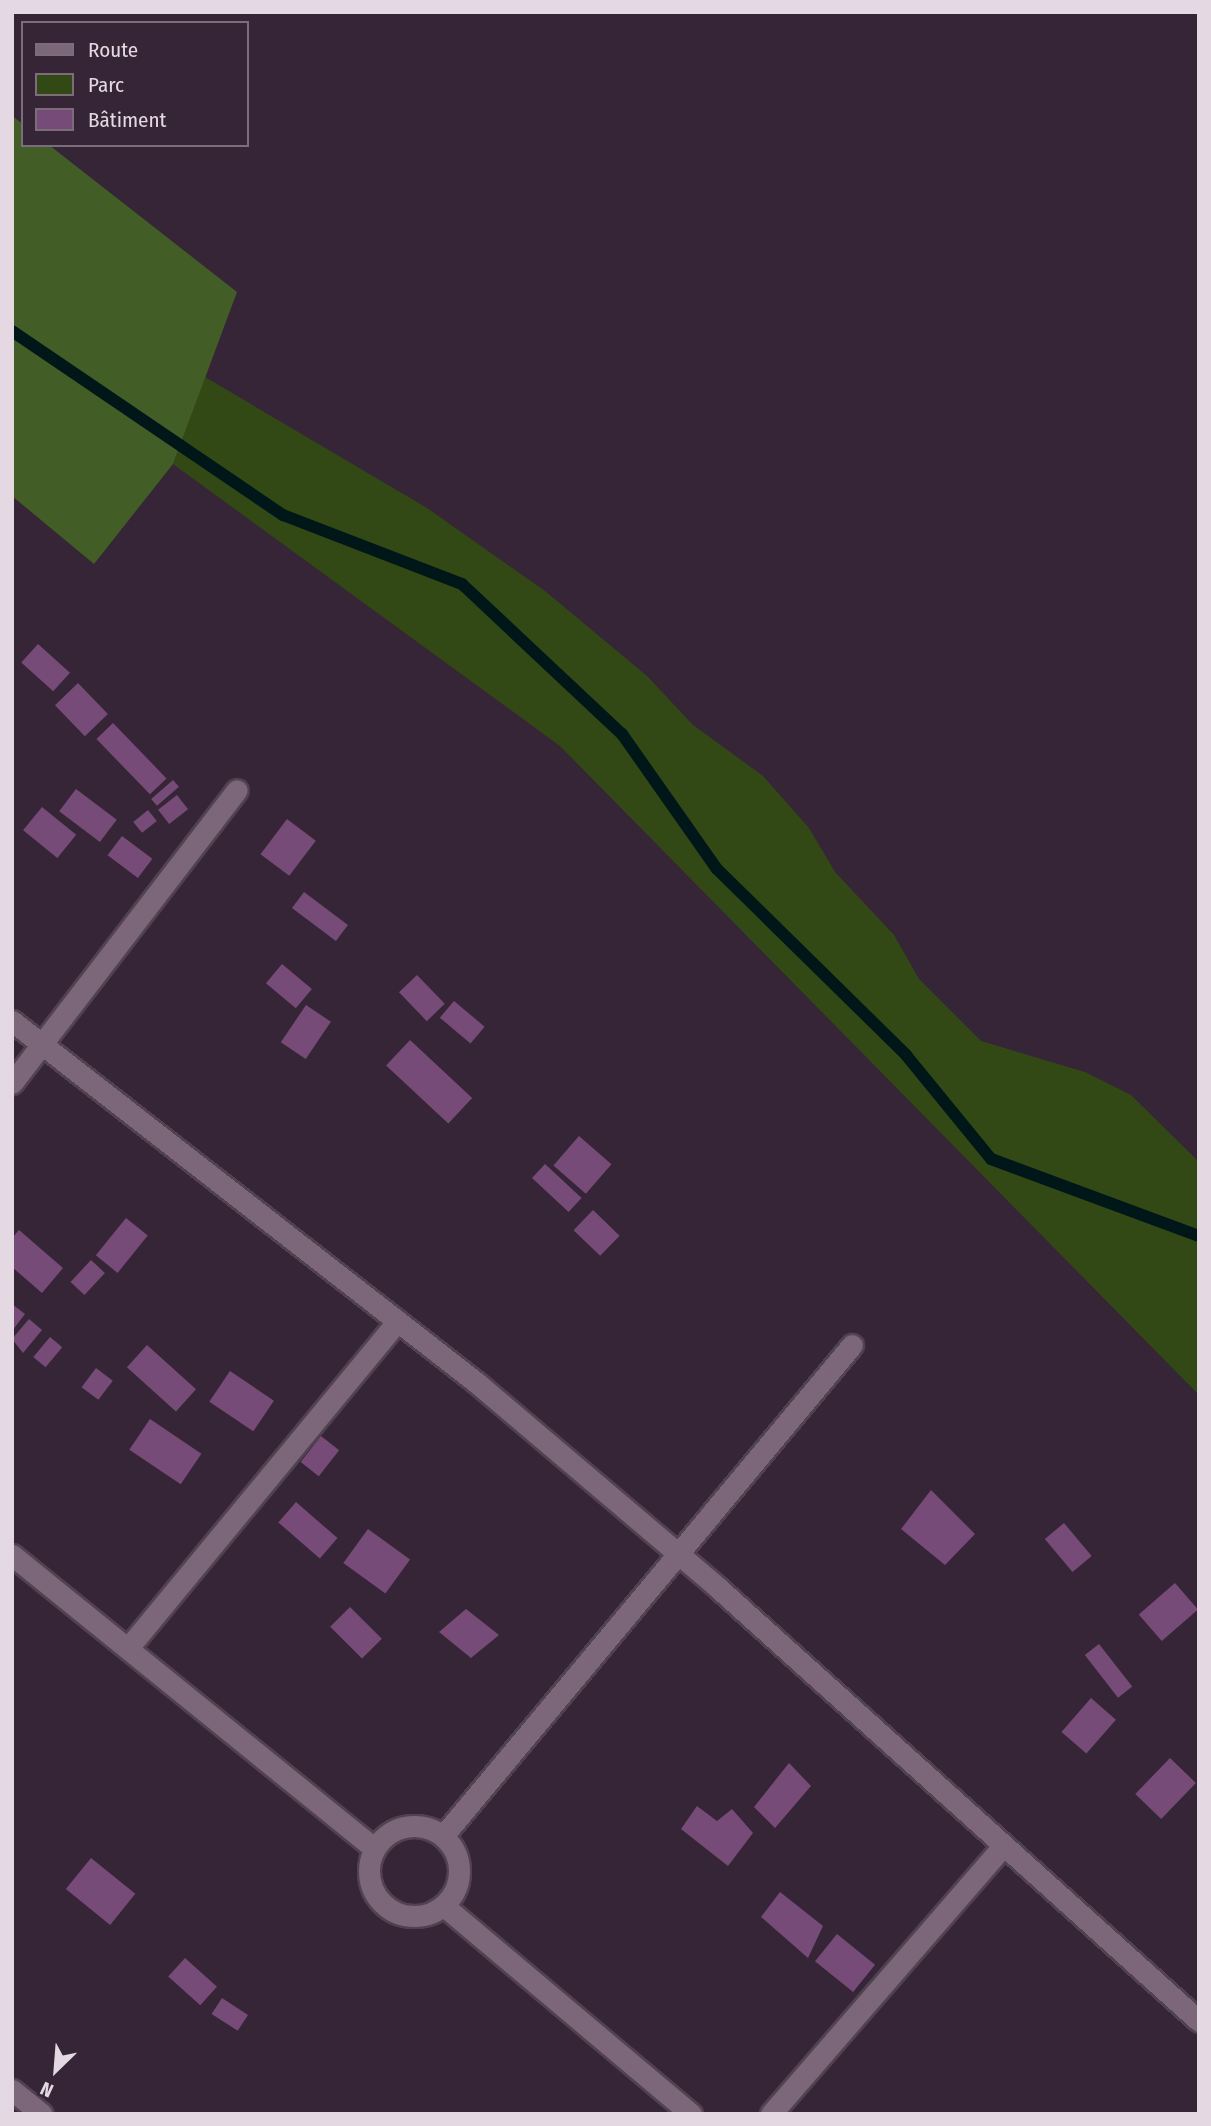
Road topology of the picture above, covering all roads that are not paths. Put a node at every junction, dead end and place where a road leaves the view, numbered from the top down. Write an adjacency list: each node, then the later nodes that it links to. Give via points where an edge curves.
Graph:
1 (237, 790): 3 (street)
2 (12, 1021): 3 (street)
3 (41, 1046): 4 (street); 5 (street)
4 (12, 1083)
5 (398, 1321): 7 (street); 9 (street)
6 (852, 1345): 7 (street)
7 (678, 1554): 10 (street); 11 (street)
8 (12, 1555): 9 (street)
9 (128, 1648): 12 (street)
10 (443, 1836): 12 (street, via 414,1825 391,1832); 13 (street, via 454,1848 459,1879)
11 (1003, 1846): 14 (street); 18 (street)
12 (374, 1849): 13 (street, via 369,1879 384,1906 414,1917)
13 (444, 1906): 17 (street)
14 (1199, 2021)
15 (12, 2090): 16 (street)
16 (43, 2114)
17 (691, 2114)
18 (771, 2114)

